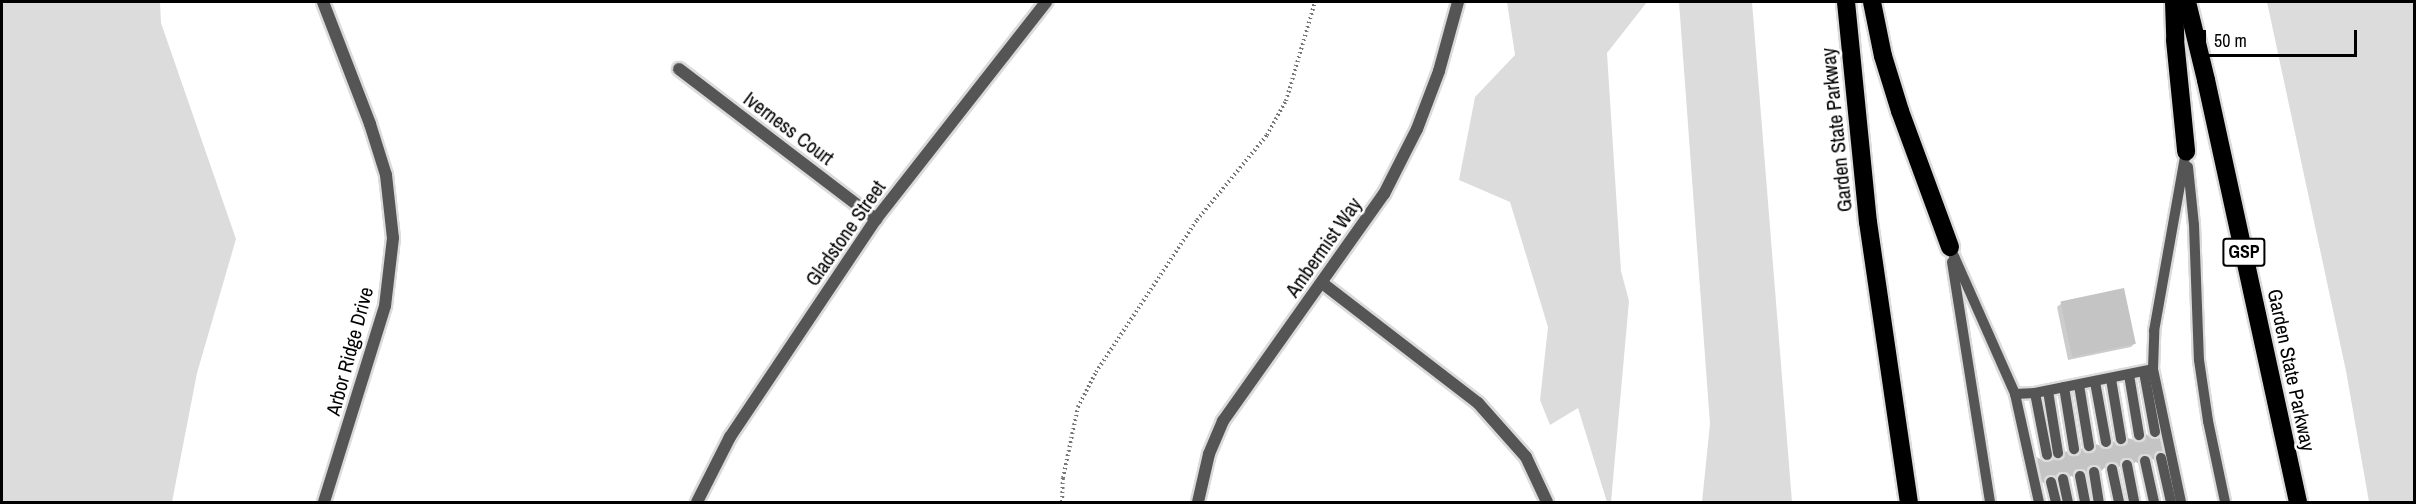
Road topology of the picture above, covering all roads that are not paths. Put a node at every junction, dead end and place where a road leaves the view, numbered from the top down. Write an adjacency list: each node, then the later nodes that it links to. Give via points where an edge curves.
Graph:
1 (323, 2): 38 (street, Arbor Ridge Drive, via 386,175 393,238 385,306)
2 (1047, 2): 10 (street, Gladstone Street)
3 (1458, 2): 12 (street, Ambermist Way, via 1439,71 1417,129 1384,194)
4 (1846, 2): 42 (highway, Garden State Parkway, via 1868,222)
5 (1872, 2): 11 (highway, via 1900,111)
6 (2174, 2): 9 (highway)
7 (2187, 2): 54 (highway, Garden State Parkway / GSP)
8 (679, 69): 10 (street, Iverness Court)
9 (2186, 151): 13 (lane); 53 (lane, via 2194,225 2199,360)
10 (876, 219): 39 (street, Gladstone Street, via 730,437)
11 (1950, 247): 21 (lane); 43 (lane)
12 (1322, 284): 40 (street, Ambermist Way, via 1223,421 1209,454); 41 (street, via 1478,404 1526,457)
13 (2149, 371): 14 (lane); 22 (lane); 52 (lane)
14 (2128, 375): 15 (lane); 23 (lane)
15 (2111, 379): 16 (lane); 24 (lane)
16 (2095, 382): 17 (lane); 25 (lane)
17 (2079, 385): 18 (lane); 26 (lane)
18 (2064, 387): 19 (lane); 27 (lane)
19 (2048, 391): 20 (lane); 28 (lane)
20 (2035, 393): 21 (lane); 29 (lane)
21 (2014, 394): 44 (lane)
22 (2155, 432)
23 (2139, 435)
24 (2121, 439)
25 (2106, 442)
26 (2088, 446)
27 (2074, 449)
28 (2058, 453)
29 (2047, 455)
30 (2161, 458): 52 (lane)
31 (2145, 461): 51 (lane)
32 (2127, 465): 50 (lane)
33 (2112, 469): 49 (lane)
34 (2094, 472): 48 (lane)
35 (2080, 476): 47 (lane)
36 (2063, 479): 46 (lane)
37 (2051, 482): 45 (lane)
38 (324, 502)
39 (697, 502)
40 (1198, 502)
41 (1547, 502)
42 (1909, 502)
43 (1990, 502)
44 (2039, 502)
45 (2056, 502)
46 (2068, 502)
47 (2085, 502)
48 (2099, 502)
49 (2119, 502)
50 (2134, 502)
51 (2154, 502)
52 (2175, 502)
53 (2225, 502)
54 (2298, 502)

